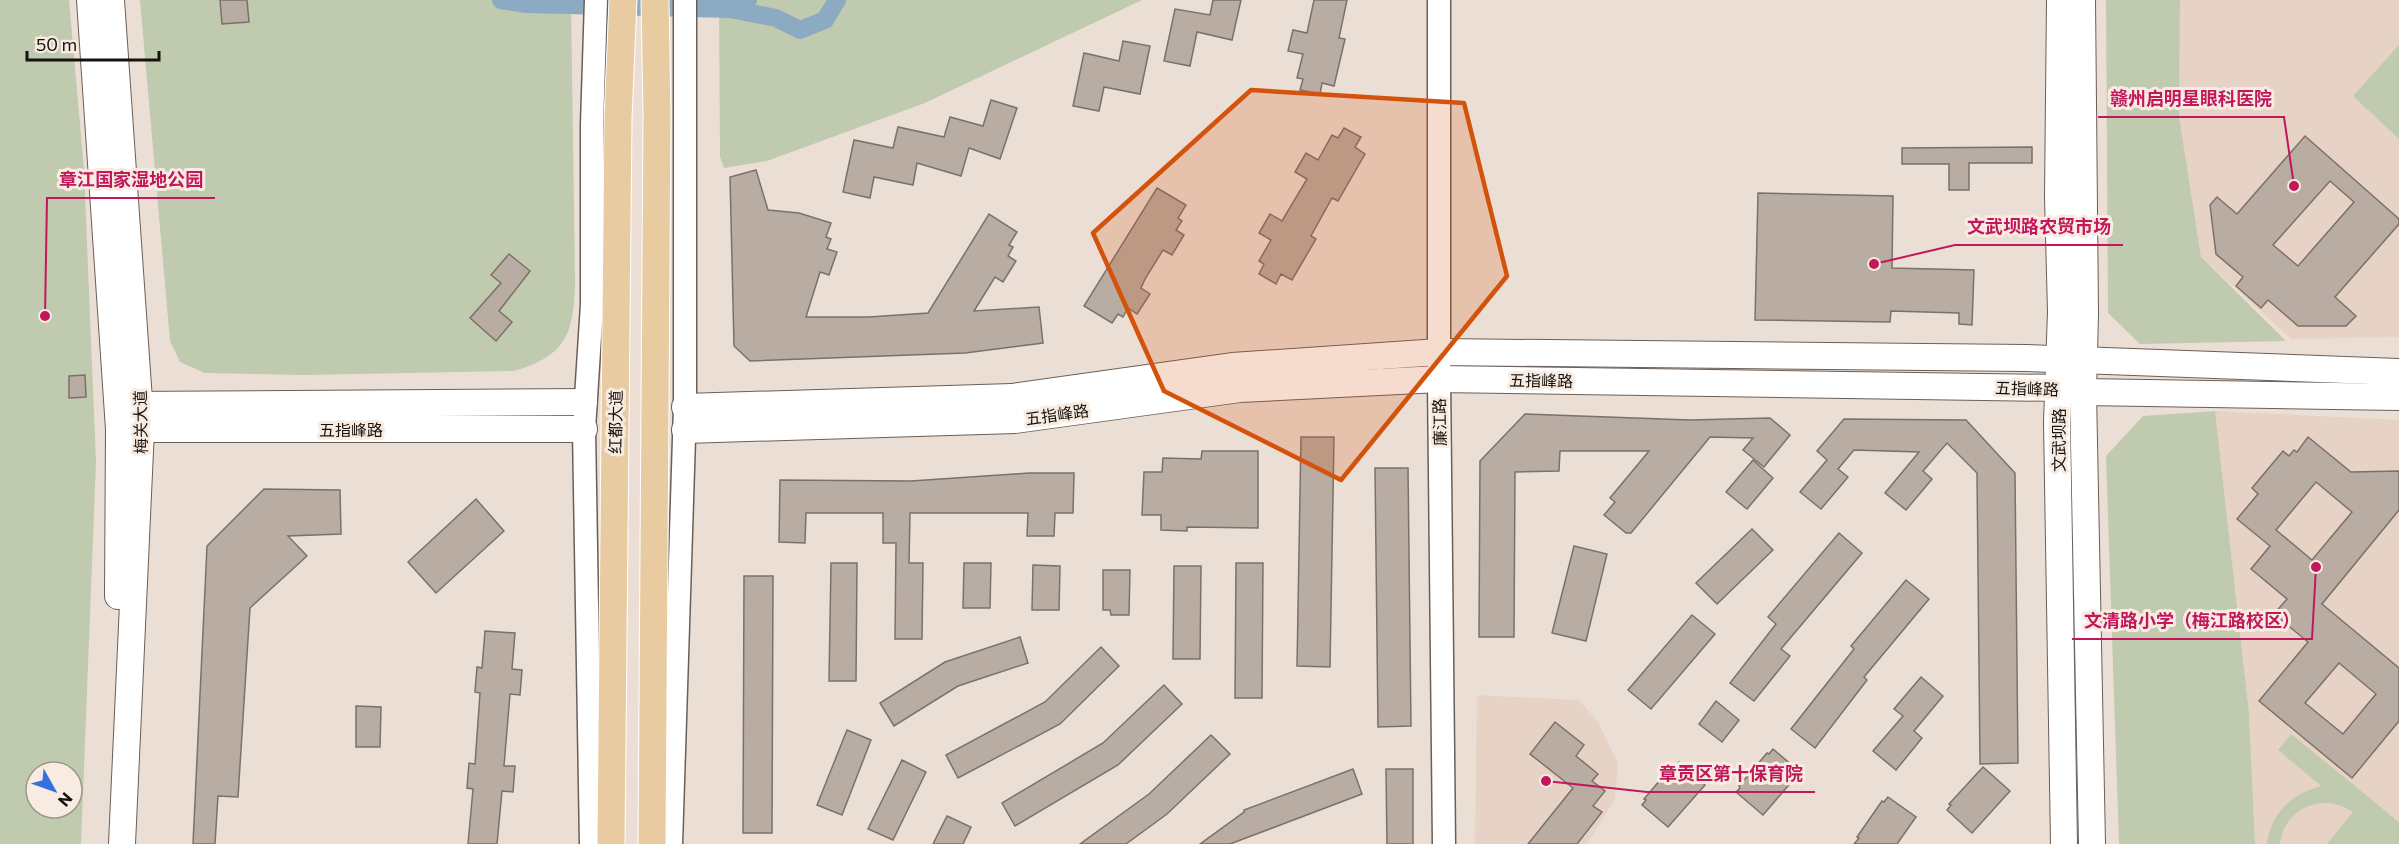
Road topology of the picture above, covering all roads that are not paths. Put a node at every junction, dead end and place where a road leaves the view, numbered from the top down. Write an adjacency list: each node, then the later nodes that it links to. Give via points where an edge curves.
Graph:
1 (90, 0): 18 (main road, 梅关大道)
2 (111, 0): 18 (main road, 梅关大道)
3 (596, 0): 17 (street, via 592,304)
4 (623, 0): 24 (main road, 红都大道, via 618,118)
5 (655, 0): 25 (main road)
6 (685, 0): 19 (street)
7 (1439, 0): 10 (street, 廉江路)
8 (2060, 0): 11 (main road, 文武坝路)
9 (2082, 0): 12 (main road, 文武坝路)
10 (1439, 351): 11 (main road, 五指峰路); 14 (street, 廉江路); 19 (main road, 五指峰路, via 1232,366 1012,397)
11 (2058, 361): 12 (main road, 五指峰路); 15 (main road, 文武坝路)
12 (2085, 361): 13 (main road, 五指峰路); 15 (main road, 文武坝路)
13 (2399, 372)
14 (1439, 379): 15 (main road, 五指峰路); 19 (main road, 五指峰路, via 1240,389 1015,420); 27 (street, 廉江路)
15 (2071, 390): 16 (main road, 五指峰路); 28 (main road, 文武坝路, via 2057,422); 29 (main road, 文武坝路)
16 (2399, 397)
17 (584, 402): 18 (main road); 20 (street)
18 (129, 417): 20 (main road, 五指峰路); 21 (main road, 梅关大道); 22 (main road, 梅关大道)
19 (685, 419): 26 (street)
20 (584, 429): 23 (street)
21 (106, 844)
22 (122, 844)
23 (591, 844)
24 (610, 844)
25 (652, 844)
26 (671, 844)
27 (1444, 844)
28 (2064, 844)
29 (2092, 844)

